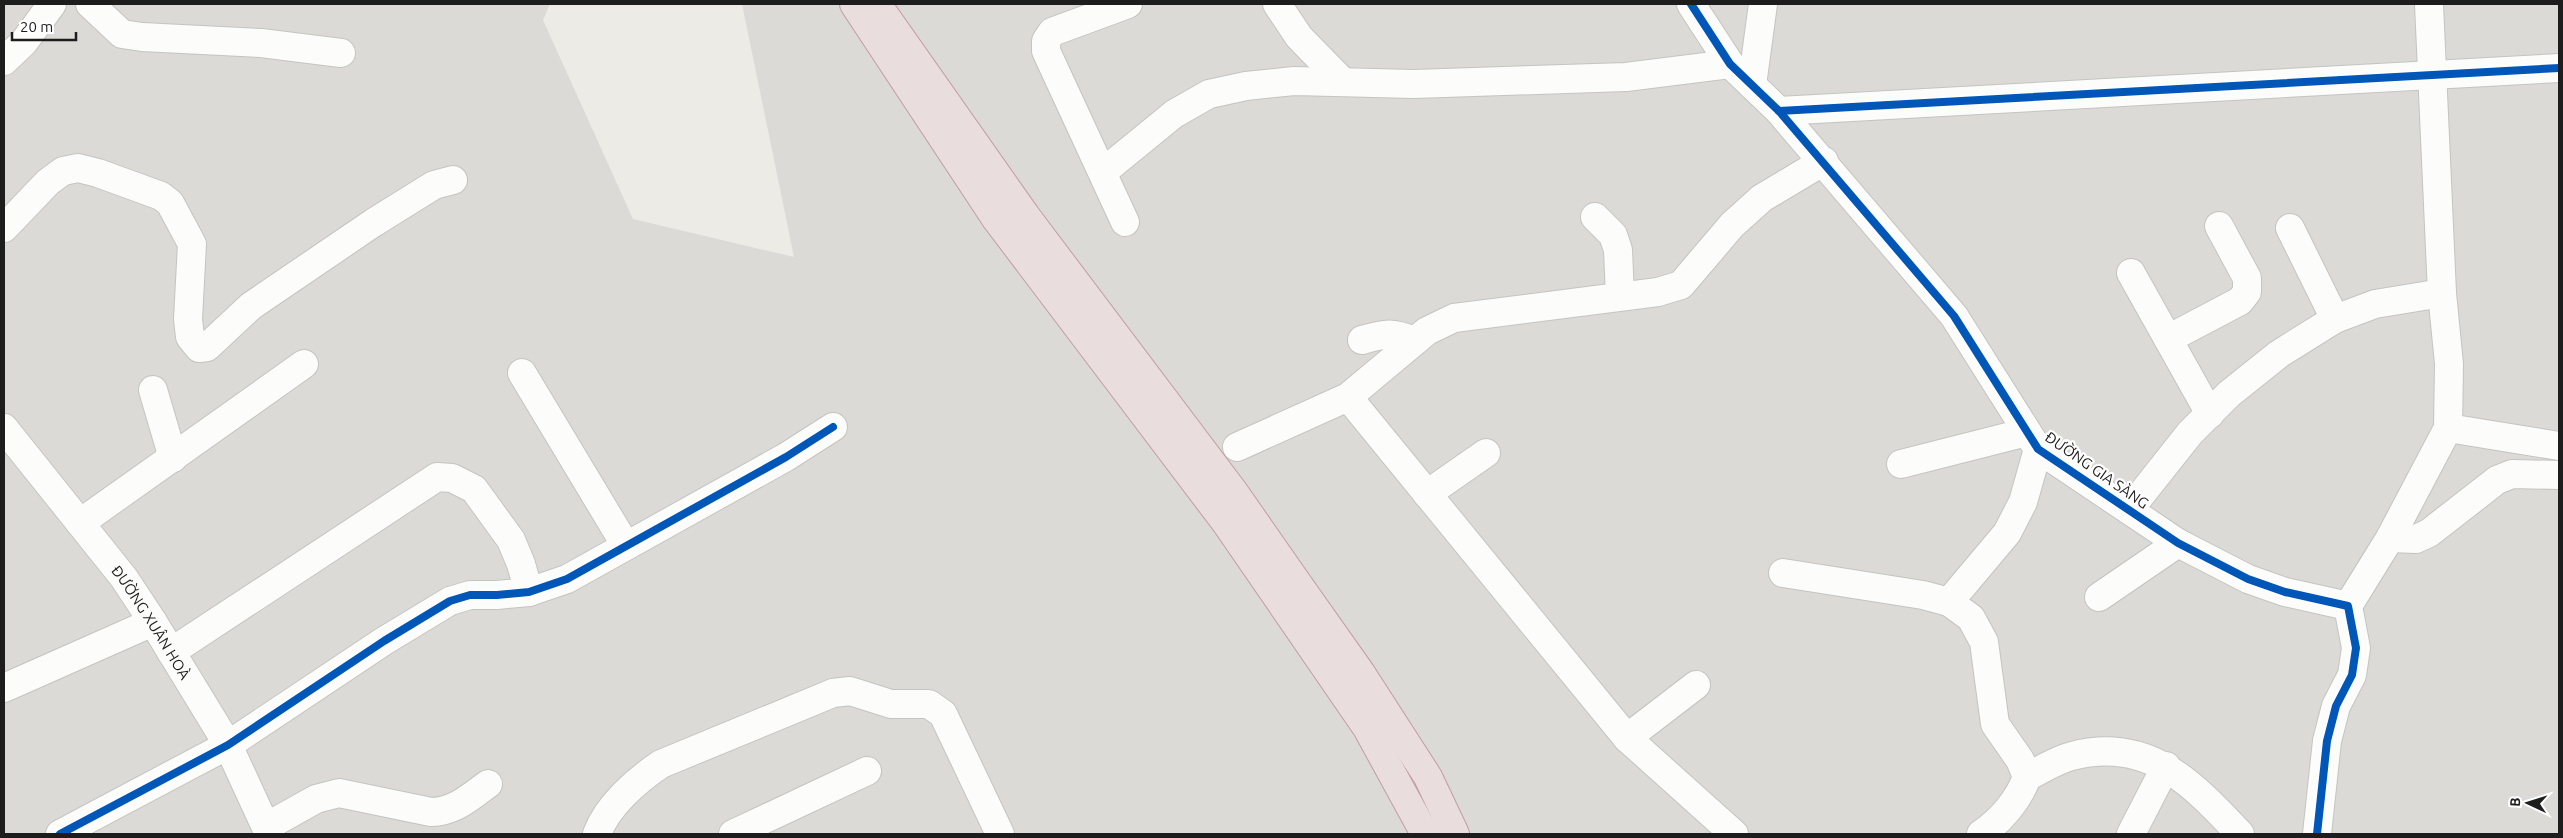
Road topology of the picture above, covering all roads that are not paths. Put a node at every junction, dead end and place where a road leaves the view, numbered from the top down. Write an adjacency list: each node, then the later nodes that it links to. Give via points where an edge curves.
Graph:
1 (52, 4): 11 (street, via 24,42)
2 (90, 4): 10 (street, via 122,34 261,42)
3 (854, 4): 78 (highway, via 996,219 1226,523 1366,728)
4 (877, 4): 79 (highway, via 1026,216 1234,492 1302,588 1428,778)
5 (1128, 4): 19 (street, via 1052,32 1046,41 1046,51)
6 (1277, 4): 15 (street, via 1299,37)
7 (1691, 4): 12 (street, ĐƯỜNG GIA SÀNG)
8 (1763, 4): 16 (street)
9 (2429, 4): 14 (street)
10 (341, 53)
11 (4, 60)
12 (1730, 64): 15 (street, via 1626,77 1414,84); 16 (street, ĐƯỜNG GIA SÀNG)
13 (2559, 68): 14 (street)
14 (2432, 76): 17 (street); 27 (street)
15 (1343, 82): 19 (street, via 1294,81 1209,94 1174,114)
16 (1752, 85): 17 (street, ĐƯỜNG GIA SÀNG)
17 (1779, 111): 18 (street, ĐƯỜNG GIA SÀNG)
18 (1824, 161): 28 (street, via 1762,198 1732,225 1681,285 1658,292); 41 (street, ĐƯỜNG GIA SÀNG, via 1954,316)
19 (1103, 172): 22 (street)
20 (453, 180): 24 (street, via 434,185 373,223 251,306 207,347 200,348 190,337 188,319 192,244 170,204 162,196 98,173 78,168 63,171 48,182)
21 (1595, 218): 28 (street, via 1613,235 1618,250)
22 (1125, 222)
23 (2219, 226): 30 (street, via 2247,278 2247,292 2240,302)
24 (4, 228)
25 (2290, 228): 29 (street)
26 (2131, 273): 30 (street)
27 (2442, 293): 29 (street, via 2375,304); 40 (street, via 2449,364)
28 (1620, 296): 32 (street, via 1454,318 1427,331)
29 (2335, 319): 37 (street, via 2279,354 2229,394)
30 (2168, 339): 37 (street)
31 (1362, 340): 32 (street, via 1394,333)
32 (1415, 341): 36 (street)
33 (304, 364): 45 (street)
34 (522, 373): 57 (street)
35 (153, 390): 45 (street)
36 (1348, 396): 43 (street); 50 (street)
37 (2210, 414): 51 (street, via 2190,433)
38 (833, 427): 57 (street, via 786,457)
39 (4, 428): 54 (street, ĐƯỜNG XUÂN HOÀ)
40 (2448, 428): 42 (street); 49 (street)
41 (2033, 441): 46 (street); 51 (street, ĐƯỜNG GIA SÀNG); 61 (street, via 2022,502 2007,534)
42 (2559, 446)
43 (1237, 447)
44 (1486, 453): 50 (street)
45 (174, 458): 54 (street)
46 (1901, 464)
47 (2559, 475): 48 (street, via 2512,474)
48 (2497, 480): 52 (street); 53 (street, via 2492,507)
49 (2415, 493): 52 (street); 55 (street)
50 (1427, 494): 67 (street)
51 (2129, 510): 56 (street, ĐƯỜNG GIA SÀNG)
52 (2448, 518): 55 (street, via 2430,533 2416,539)
53 (2477, 519)
54 (80, 522): 63 (street, ĐƯỜNG XUÂN HOÀ, via 124,578)
55 (2390, 538): 62 (street)
56 (2178, 543): 60 (street); 62 (street, ĐƯỜNG GIA SÀNG, via 2248,579 2285,592)
57 (626, 546): 59 (street, via 567,579)
58 (1783, 574): 61 (street, via 1923,595)
59 (529, 592): 64 (street, via 511,540 474,489 452,478 436,477); 68 (street, via 470,595 450,601)
60 (2099, 597)
61 (1949, 602): 71 (street, via 1971,618 1984,642 1995,724 2020,760)
62 (2348, 606): 84 (street, via 2356,648 2352,675 2336,706 2327,741)
63 (153, 622): 64 (street, ĐƯỜNG XUÂN HOÀ); 66 (street)
64 (171, 652): 68 (street, ĐƯỜNG XUÂN HOÀ)
65 (1696, 685): 67 (street)
66 (4, 688)
67 (1627, 738): 80 (street)
68 (228, 745): 73 (street, ĐƯỜNG XUÂN HOÀ); 74 (street)
69 (2166, 766): 71 (street, via 2134,754 2102,750 2070,756); 82 (street); 83 (street, via 2202,794)
70 (867, 771): 76 (street)
71 (2027, 777): 81 (street, via 2021,794 1990,829)
72 (488, 784): 73 (street, via 442,812 339,793 316,799)
73 (268, 831)
74 (60, 834)
75 (596, 834): 77 (street, via 639,778 661,764 834,693 850,691 892,704 929,704 942,714)
76 (733, 834)
77 (1000, 834)
78 (1425, 834)
79 (1455, 834)
80 (1734, 834)
81 (1981, 834)
82 (2131, 834)
83 (2240, 834)
84 (2317, 834)

